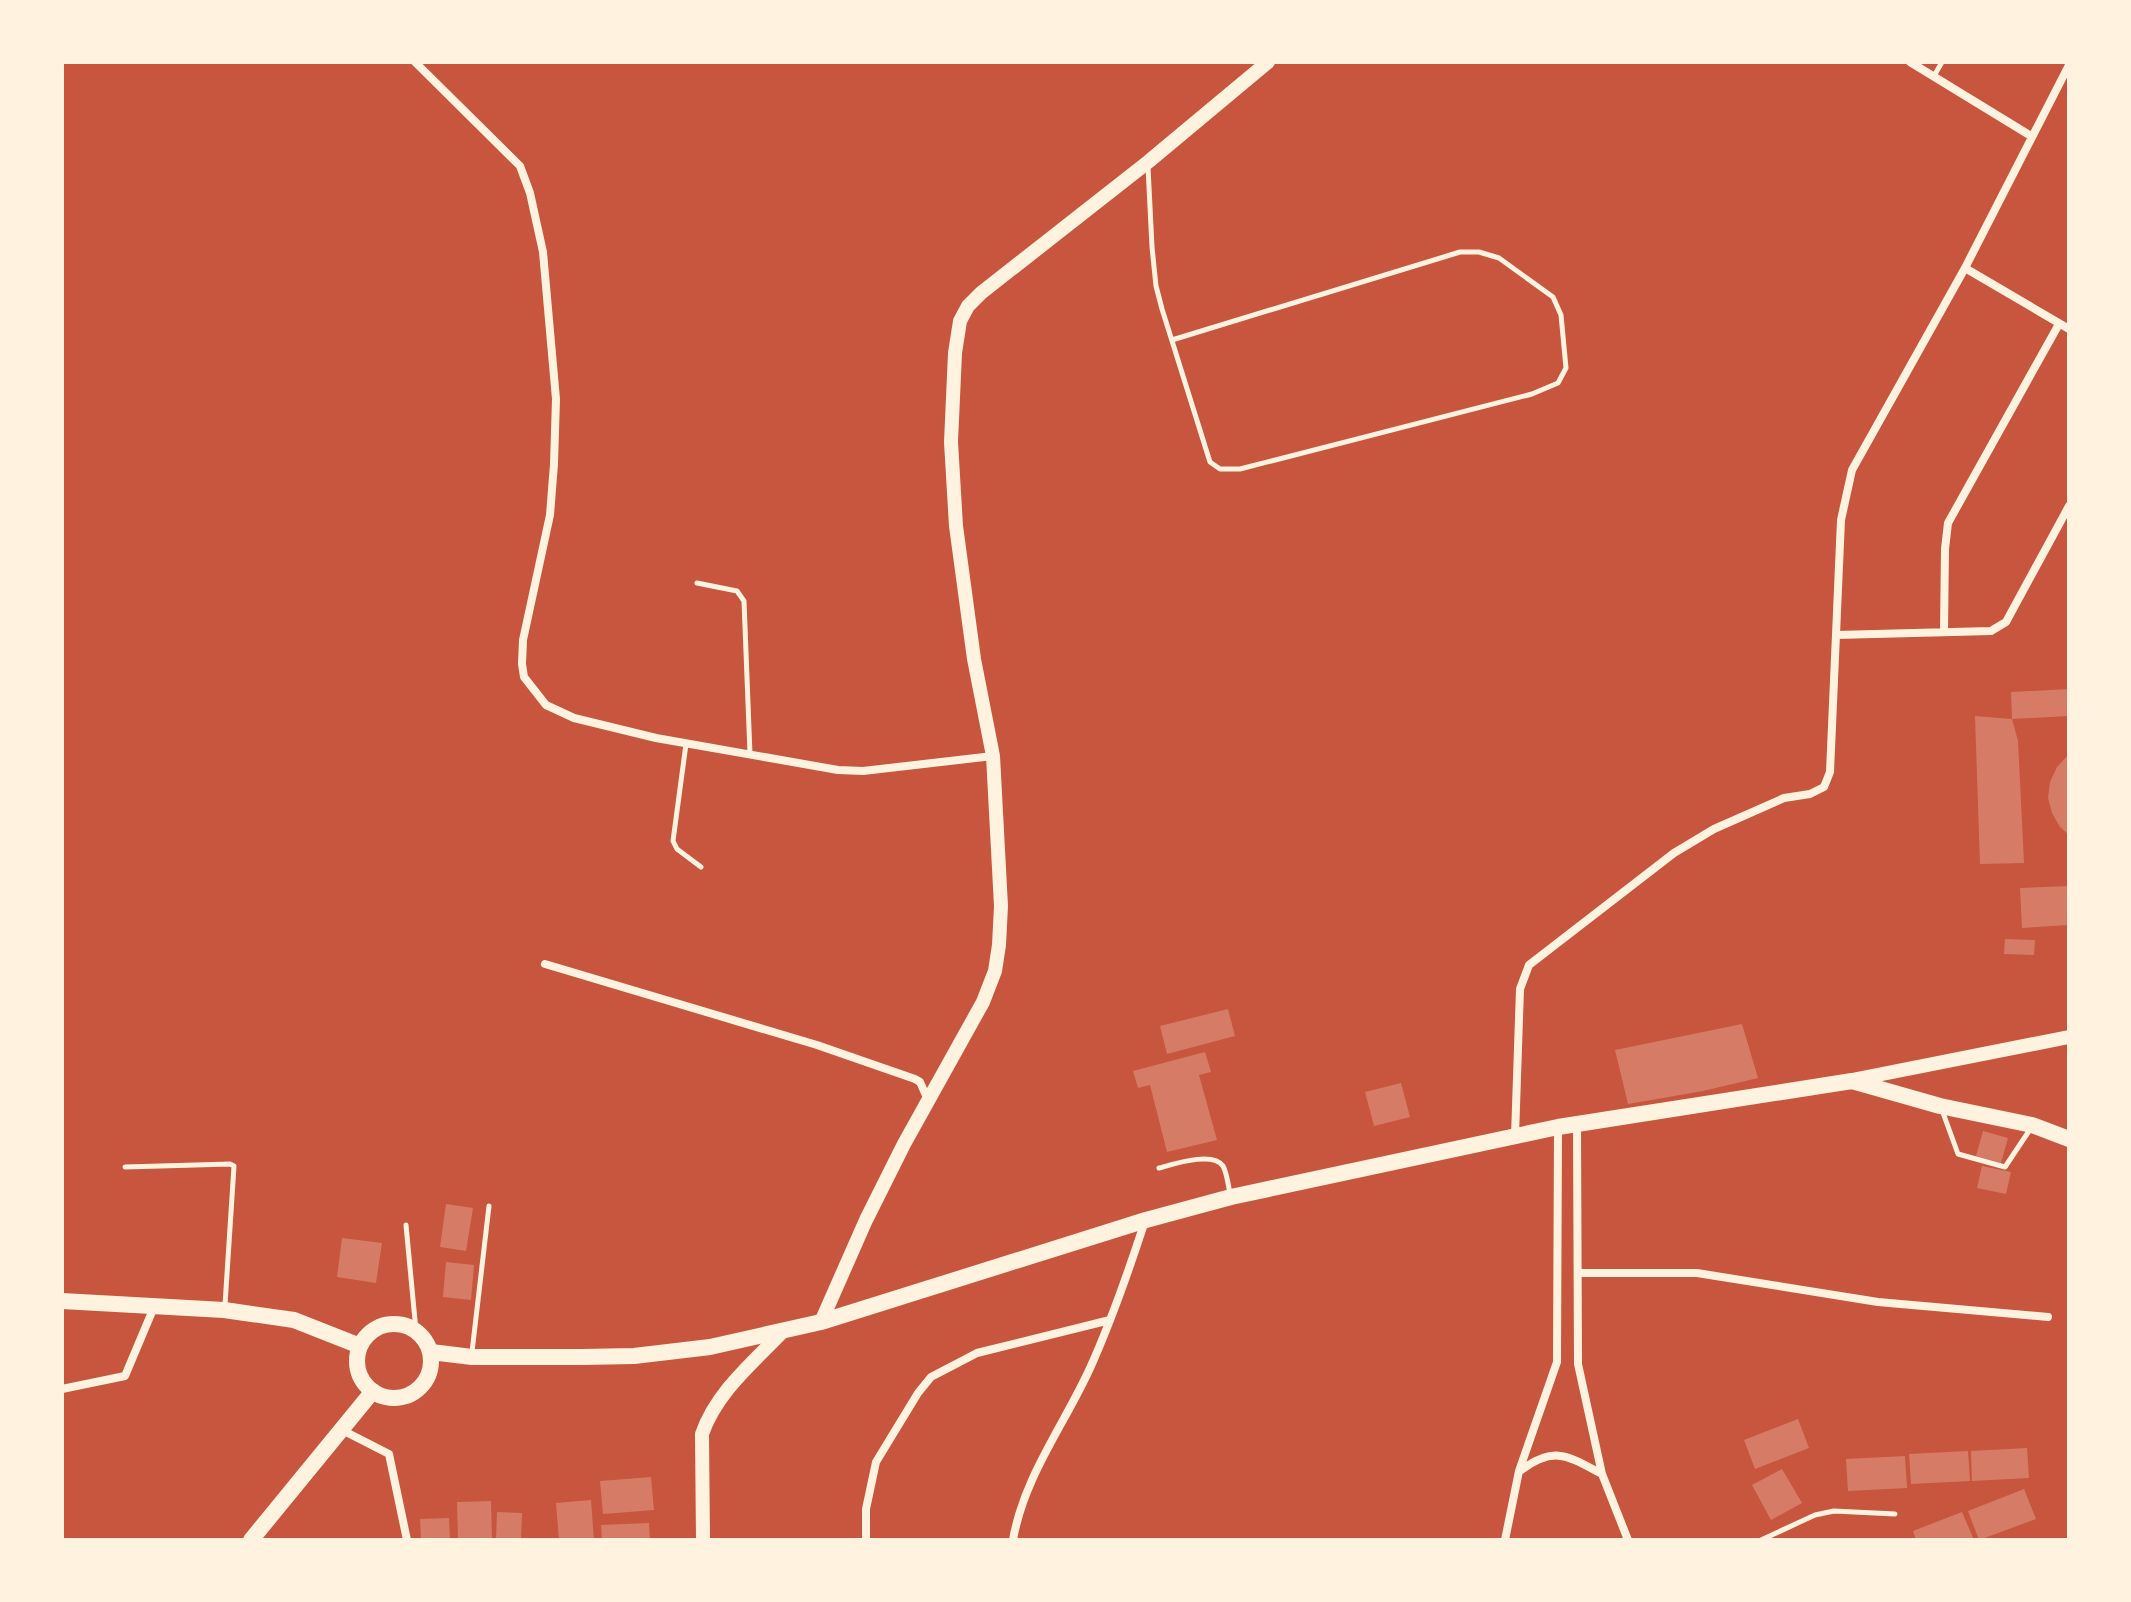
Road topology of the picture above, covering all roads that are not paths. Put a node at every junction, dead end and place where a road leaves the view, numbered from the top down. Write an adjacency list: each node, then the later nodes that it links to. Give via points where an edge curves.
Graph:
1 (415, 62): 17 (street, via 520,166 543,252 556,399 554,464 550,515 523,640 524,677 546,705 574,718)
2 (1268, 62): 8 (street)
3 (1910, 62): 6 (street)
4 (1942, 62): 6 (lane)
5 (2068, 70): 7 (street)
6 (1934, 76): 7 (street)
7 (2031, 136): 9 (street)
8 (1148, 162): 12 (lane, via 1156,286); 19 (street, via 981,293 960,321 951,428 956,526)
9 (1965, 268): 10 (street); 16 (street, via 1852,470 1841,520)
10 (2059, 324): 11 (street); 15 (street, via 1948,523)
11 (2069, 329)
12 (1172, 340): 12 (lane, via 1210,462 1220,469 1240,469 1532,394 1558,383 1566,368 1561,315 1553,297 1499,258 1479,252 1460,252)
13 (2069, 506): 15 (street, via 2006,622 1991,631)
14 (697, 583): 18 (lane, via 737,591 744,601)
15 (1944, 632): 16 (street)
16 (1836, 635): 29 (street, via 1830,772 1824,787 1784,798 1674,853 1529,965 1520,989)
17 (686, 744): 18 (street); 20 (lane, via 673,841)
18 (750, 755): 19 (street, via 863,771)
19 (993, 756): 24 (street, via 1001,906 995,971)
20 (701, 867)
21 (545, 964): 24 (street, via 915,1079)
22 (2069, 1037): 23 (street)
23 (1852, 1081): 25 (main road); 26 (main road)
24 (928, 1100): 43 (street)
25 (1940, 1106): 27 (main road); 27 (lane, via 1958,1154 2005,1167)
26 (1577, 1123): 28 (main road); 37 (street)
27 (2032, 1125): 30 (main road)
28 (1558, 1127): 29 (main road); 52 (street, via 1557,1362)
29 (1515, 1136): 33 (main road)
30 (2069, 1139)
31 (125, 1167): 40 (lane, via 234,1166)
32 (1159, 1168): 33 (lane, via 1215,1159 1223,1166)
33 (1231, 1197): 35 (main road)
34 (489, 1206): 48 (lane)
35 (1146, 1220): 42 (street); 43 (main road)
36 (406, 1225): 45 (lane)
37 (1579, 1273): 41 (street, via 1697,1273 1878,1302); 53 (street, via 1578,1364)
38 (62, 1301): 39 (main road)
39 (155, 1306): 40 (main road); 49 (street, via 125,1376)
40 (224, 1310): 46 (main road, via 294,1320)
41 (2048, 1317)
42 (1110, 1320): 58 (street, via 977,1353 931,1377 876,1462); 59 (street, via 1028,1489)
43 (821, 1322): 44 (main road)
44 (784, 1330): 48 (main road, via 649,1355); 57 (street, via 717,1400 707,1419 702,1434)
45 (416, 1331): 46 (main road, via 387,1324); 47 (main road)
46 (360, 1346): 50 (main road, via 358,1370)
47 (431, 1352): 48 (main road); 50 (main road, via 428,1377 413,1393 392,1398)
48 (472, 1357)
49 (62, 1389)
50 (373, 1391): 51 (main road)
51 (340, 1429): 55 (main road); 56 (street, via 389,1454)
52 (1519, 1471): 53 (street, via 1543,1456 1568,1456); 60 (street)
53 (1602, 1474): 61 (street)
54 (1895, 1514): 62 (lane, via 1834,1511)
55 (251, 1540)
56 (407, 1540)
57 (703, 1540)
58 (866, 1540)
59 (1013, 1540)
60 (1505, 1540)
61 (1628, 1540)
62 (1761, 1540)

